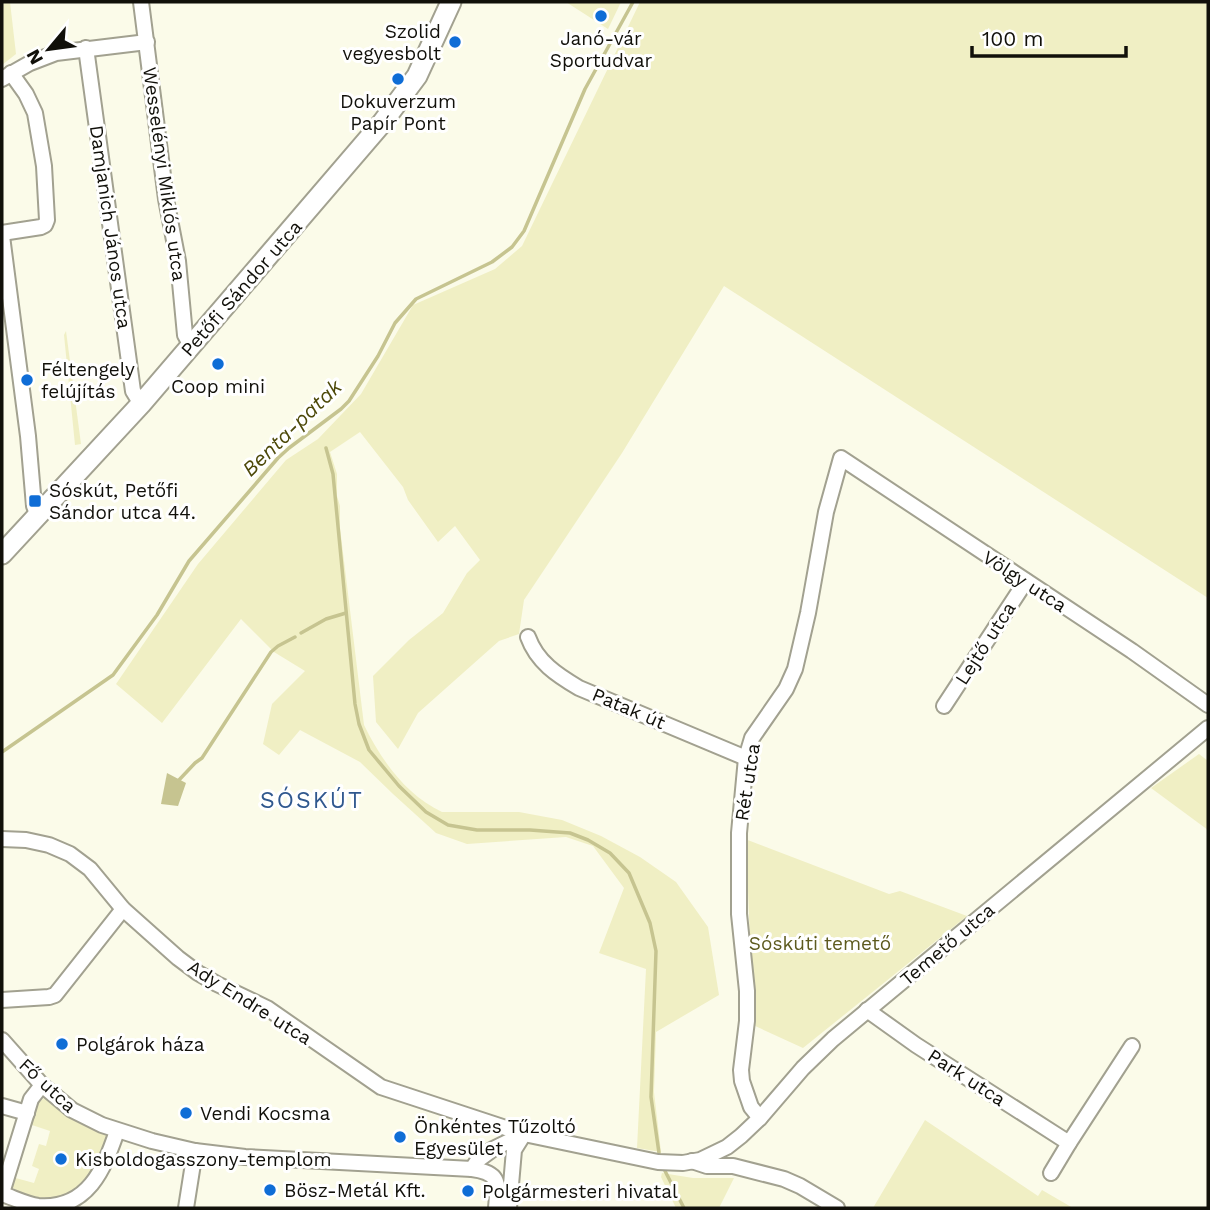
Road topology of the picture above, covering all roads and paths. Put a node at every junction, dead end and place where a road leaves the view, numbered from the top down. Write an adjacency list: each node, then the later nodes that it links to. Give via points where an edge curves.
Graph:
1 (141, 2): 3 (street, Wesselényi Miklós utca)
2 (451, 2): 7 (main road, Petőfi Sándor utca, via 417,76 399,101)
3 (147, 43): 4 (street); 7 (street, Wesselényi Miklós utca, via 185,335)
4 (86, 48): 5 (street, via 55,53); 8 (street, Damjanich János utca, via 134,391)
5 (6, 76): 6 (street, via 35,113 47,220 37,228)
6 (2, 234): 10 (street)
7 (191, 346): 8 (main road, Petőfi Sándor utca)
8 (141, 404): 10 (main road, Petőfi Sándor utca)
9 (841, 458): 12 (street, Völgy utca); 17 (street, Rét utca, via 795,669 752,738)
10 (38, 516): 11 (main road, Petőfi Sándor utca)
11 (2, 554)
12 (1026, 581): 14 (street, Völgy utca); 15 (street, Lejtő utca)
13 (528, 637): 17 (street, Patak út, via 545,665 579,688)
14 (1208, 705)
15 (944, 706)
16 (1208, 728): 21 (street, Temető utca)
17 (746, 758): 27 (street, Rét utca, via 739,833 738,899 747,1001 741,1070 751,1107)
18 (2, 839): 19 (street, Ady Endre utca, via 49,845 71,854 90,869)
19 (123, 909): 20 (street, via 59,992 49,997); 28 (street, Ady Endre utca, via 198,973 267,1009 381,1087)
20 (2, 1000)
21 (867, 1010): 27 (street, Temető utca, via 803,1068); 31 (street, Park utca)
22 (2, 1040): 24 (street, Fő utca)
23 (1132, 1046): 31 (street)
24 (42, 1085): 26 (street); 29 (street, Fő utca, via 72,1110)
25 (2, 1106): 26 (street)
26 (27, 1113): 39 (street)
27 (760, 1118): 32 (street, Temető utca)
28 (493, 1123): 30 (street, Ady Endre utca); 33 (street)
29 (117, 1131): 34 (street, Fő utca); 39 (street, via 95,1182 71,1204 37,1206)
30 (524, 1134): 33 (street); 35 (street, Ady Endre utca, via 658,1162); 42 (street, via 514,1150)
31 (1069, 1143): 38 (street)
32 (727, 1147): 35 (street, Temető utca); 36 (street)
33 (493, 1149): 37 (street)
34 (195, 1151): 37 (street, Fő utca); 40 (street)
35 (692, 1161): 36 (street)
36 (733, 1166): 43 (street, via 784,1179)
37 (472, 1168): 41 (street, via 495,1177)
38 (1051, 1173)
39 (2, 1194)
40 (186, 1208)
41 (496, 1208)
42 (509, 1208)
43 (837, 1208)

